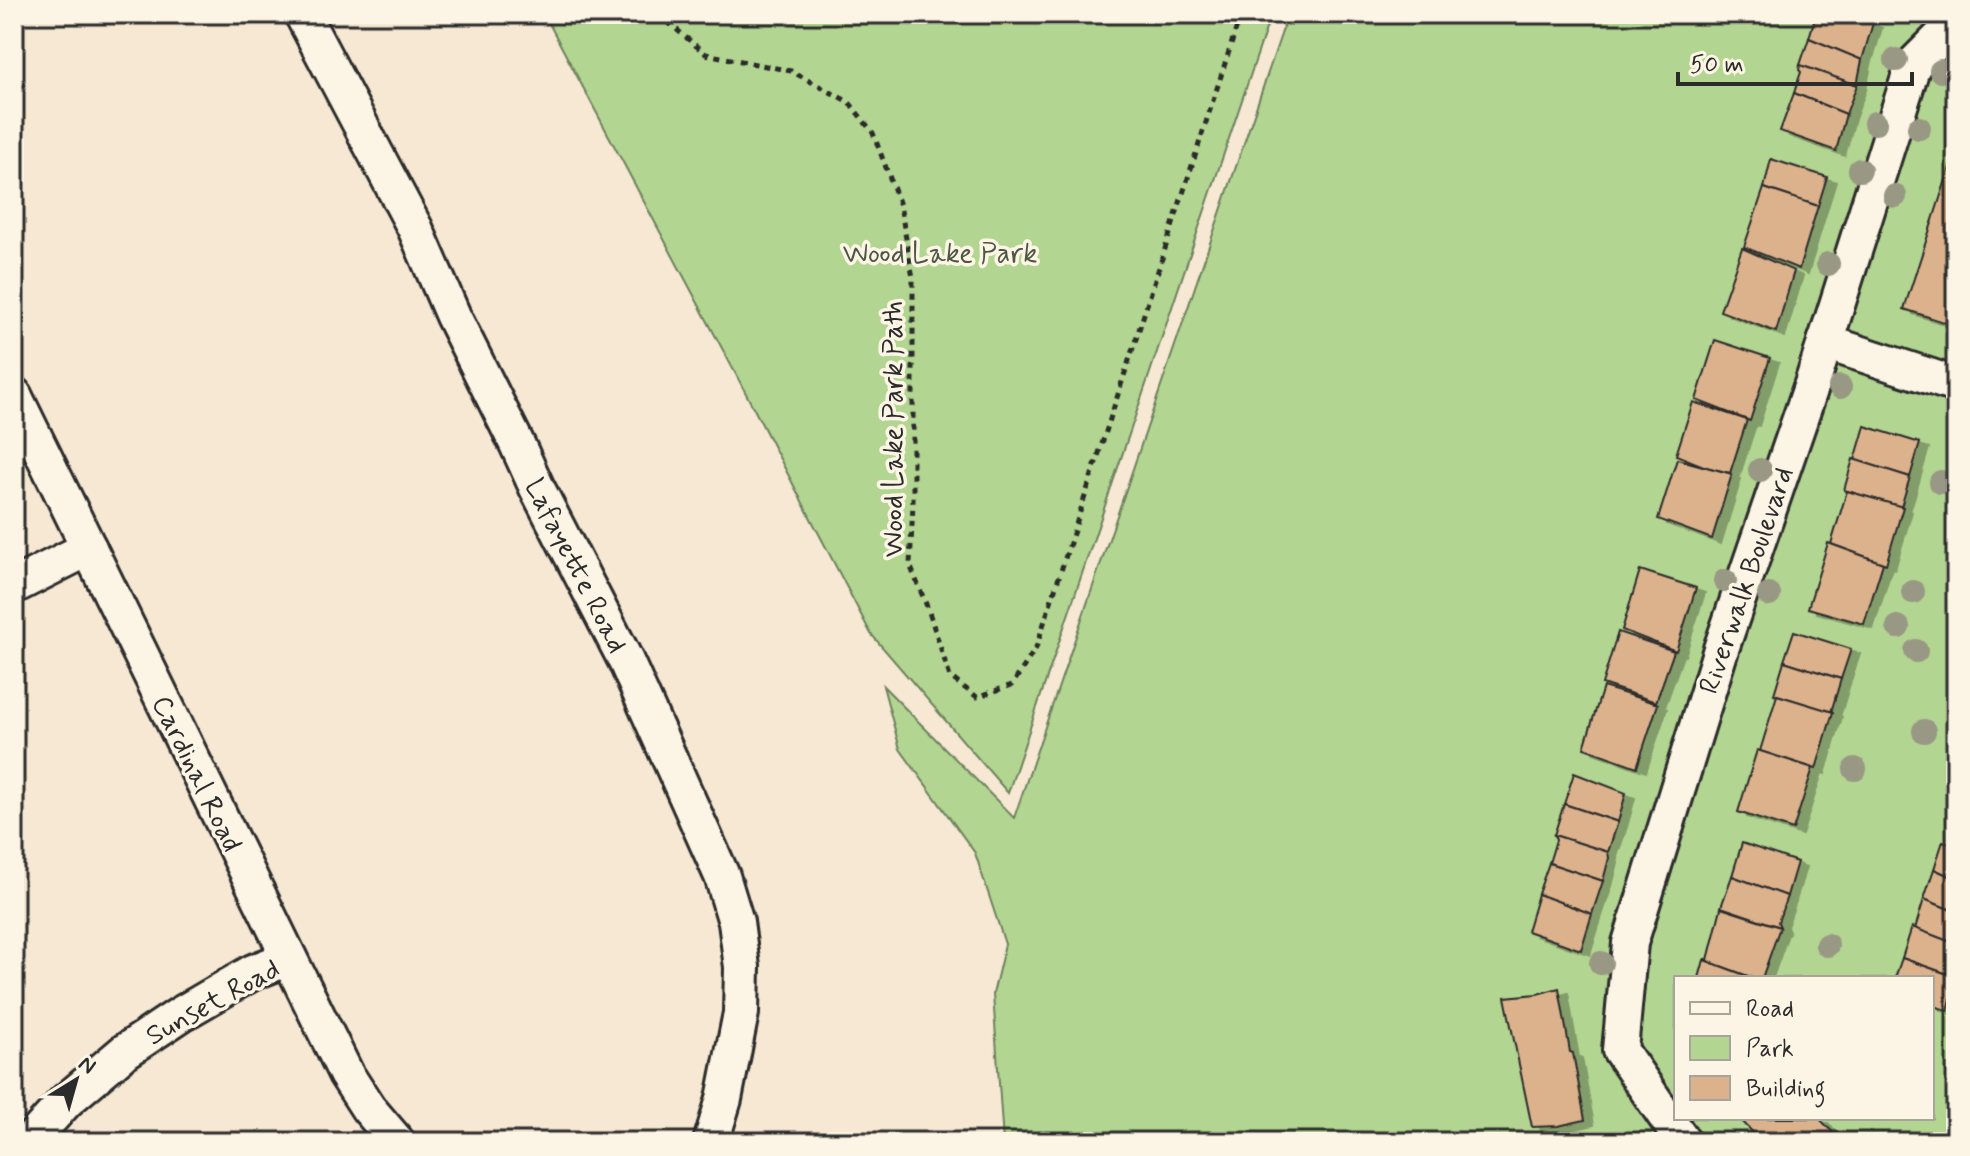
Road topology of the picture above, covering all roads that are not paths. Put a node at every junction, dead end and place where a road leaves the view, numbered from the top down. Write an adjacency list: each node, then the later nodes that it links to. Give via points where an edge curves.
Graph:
1 (302, 14): 11 (street, Lafayette Road, via 415,228 453,316 625,659 722,876 736,922 741,1013)
2 (1956, 26): 3 (street, Riverwalk Boulevard, via 1913,65)
3 (1825, 342): 4 (street); 12 (street, Riverwalk Boulevard, via 1721,649 1630,943 1620,1050)
4 (1956, 385)
5 (14, 395): 6 (street, Cardinal Road)
6 (89, 548): 7 (street); 8 (street, Cardinal Road)
7 (14, 586)
8 (289, 958): 9 (street, Sunset Road, via 253,972 124,1052 66,1101); 10 (street, Cardinal Road, via 346,1074)
9 (29, 1142)
10 (397, 1142)
11 (711, 1142)
12 (1683, 1142)

